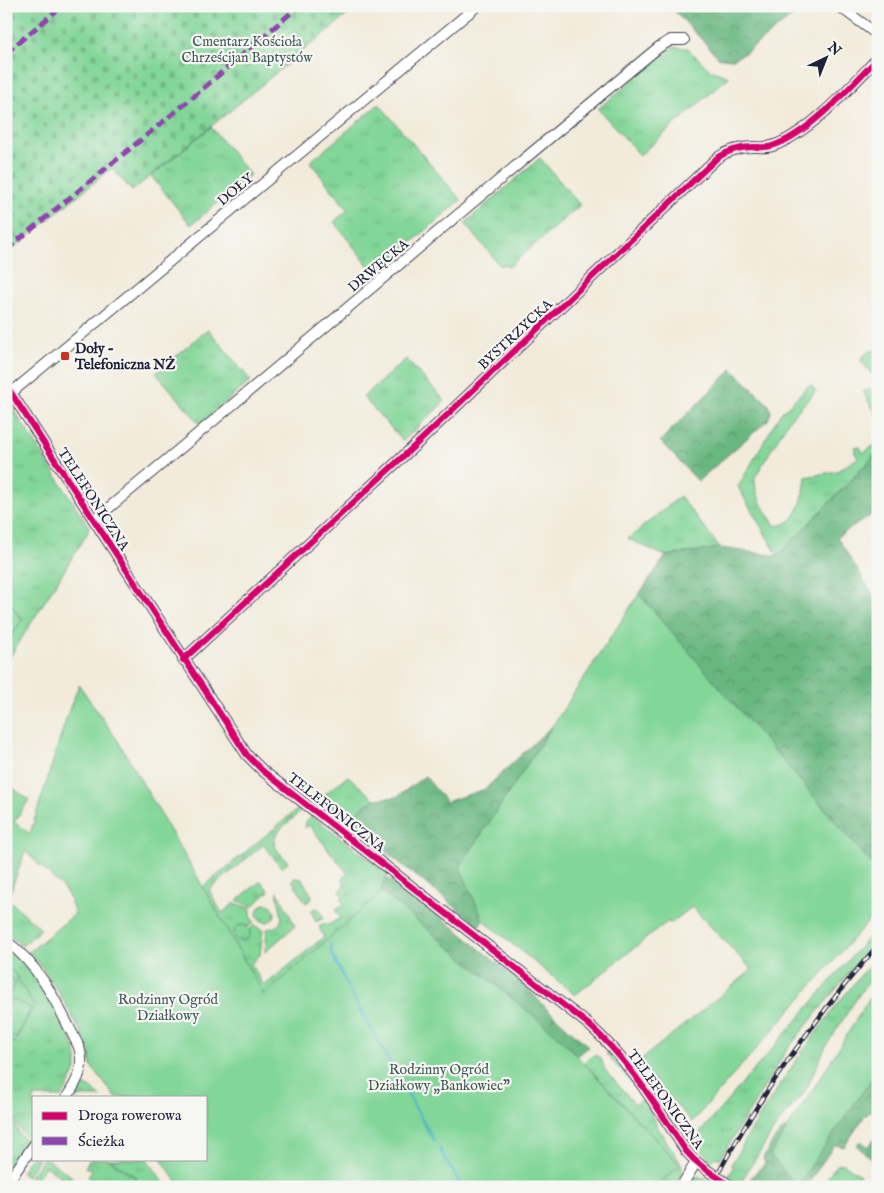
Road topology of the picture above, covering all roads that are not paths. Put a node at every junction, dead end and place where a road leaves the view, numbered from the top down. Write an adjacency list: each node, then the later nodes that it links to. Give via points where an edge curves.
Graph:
1 (477, 6): 6 (street, DOŁY)
2 (840, 6): 3 (street)
3 (878, 35)
4 (684, 40): 7 (street, DRWĘCKA, via 671,40 652,53)
5 (878, 58): 8 (street, BYSTRZYCKA, via 820,115 791,138 770,147 735,148 717,158 409,451)
6 (8, 389): 7 (street, TELEFONICZNA)
7 (94, 520): 8 (street, TELEFONICZNA)
8 (183, 660): 12 (street, TELEFONICZNA, via 241,748 258,767 600,1034 636,1076)
9 (6, 940): 10 (street, via 40,974 79,1047 81,1073)
10 (68, 1096)
11 (32, 1148): 13 (street)
12 (696, 1162): 14 (street); 15 (street, TELEFONICZNA)
13 (6, 1185)
14 (681, 1187)
15 (732, 1187)

